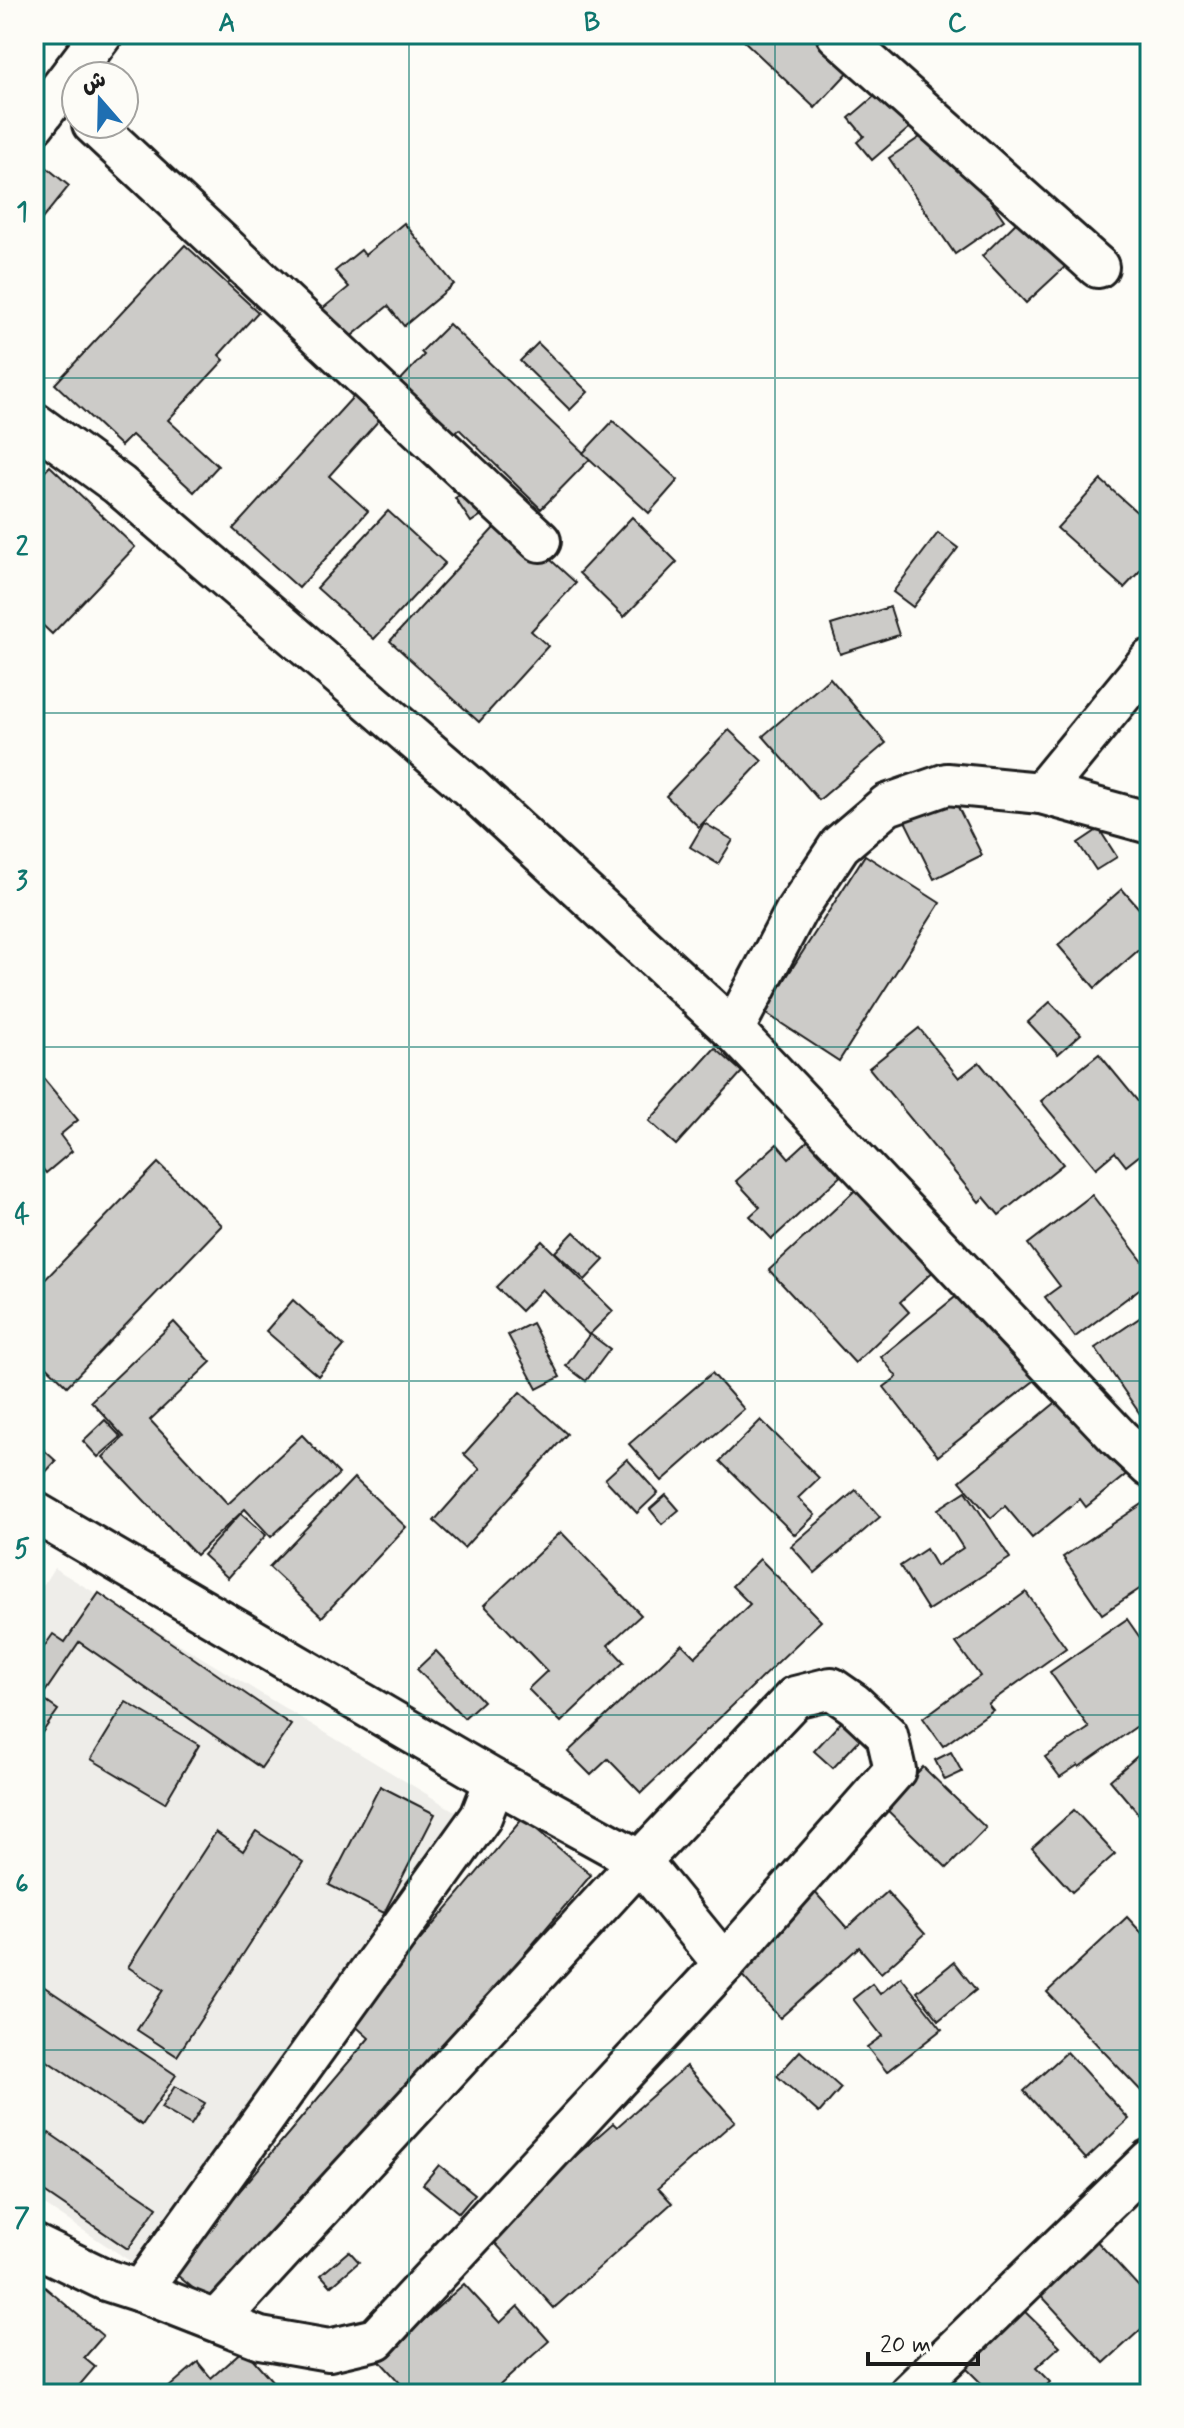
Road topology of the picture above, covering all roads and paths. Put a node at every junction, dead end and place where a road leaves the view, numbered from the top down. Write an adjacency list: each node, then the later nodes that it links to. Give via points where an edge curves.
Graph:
1 (102, 34): 3 (street)
2 (837, 34): 7 (street)
3 (88, 60)
4 (60, 105): 5 (street)
5 (34, 124)
6 (110, 140): 9 (street)
7 (1098, 267)
8 (34, 423): 13 (street, via 119,485 472,789)
9 (540, 541)
10 (1150, 660): 11 (street)
11 (1041, 793): 12 (street); 13 (street, via 947,784 887,805 840,845 796,911)
12 (1150, 823)
13 (733, 1030): 14 (street)
14 (1150, 1467)
15 (34, 1512): 16 (street)
16 (495, 1781): 17 (street); 21 (street, via 481,1817)
17 (640, 1861): 18 (street); 18 (street, via 795,1697 831,1688 887,1735 895,1770); 22 (street)
18 (724, 1964): 22 (street, via 376,2339 329,2350 260,2338)
19 (1150, 2160): 23 (street)
20 (34, 2245): 21 (street)
21 (140, 2291): 22 (street)
22 (217, 2321)
23 (909, 2394)

